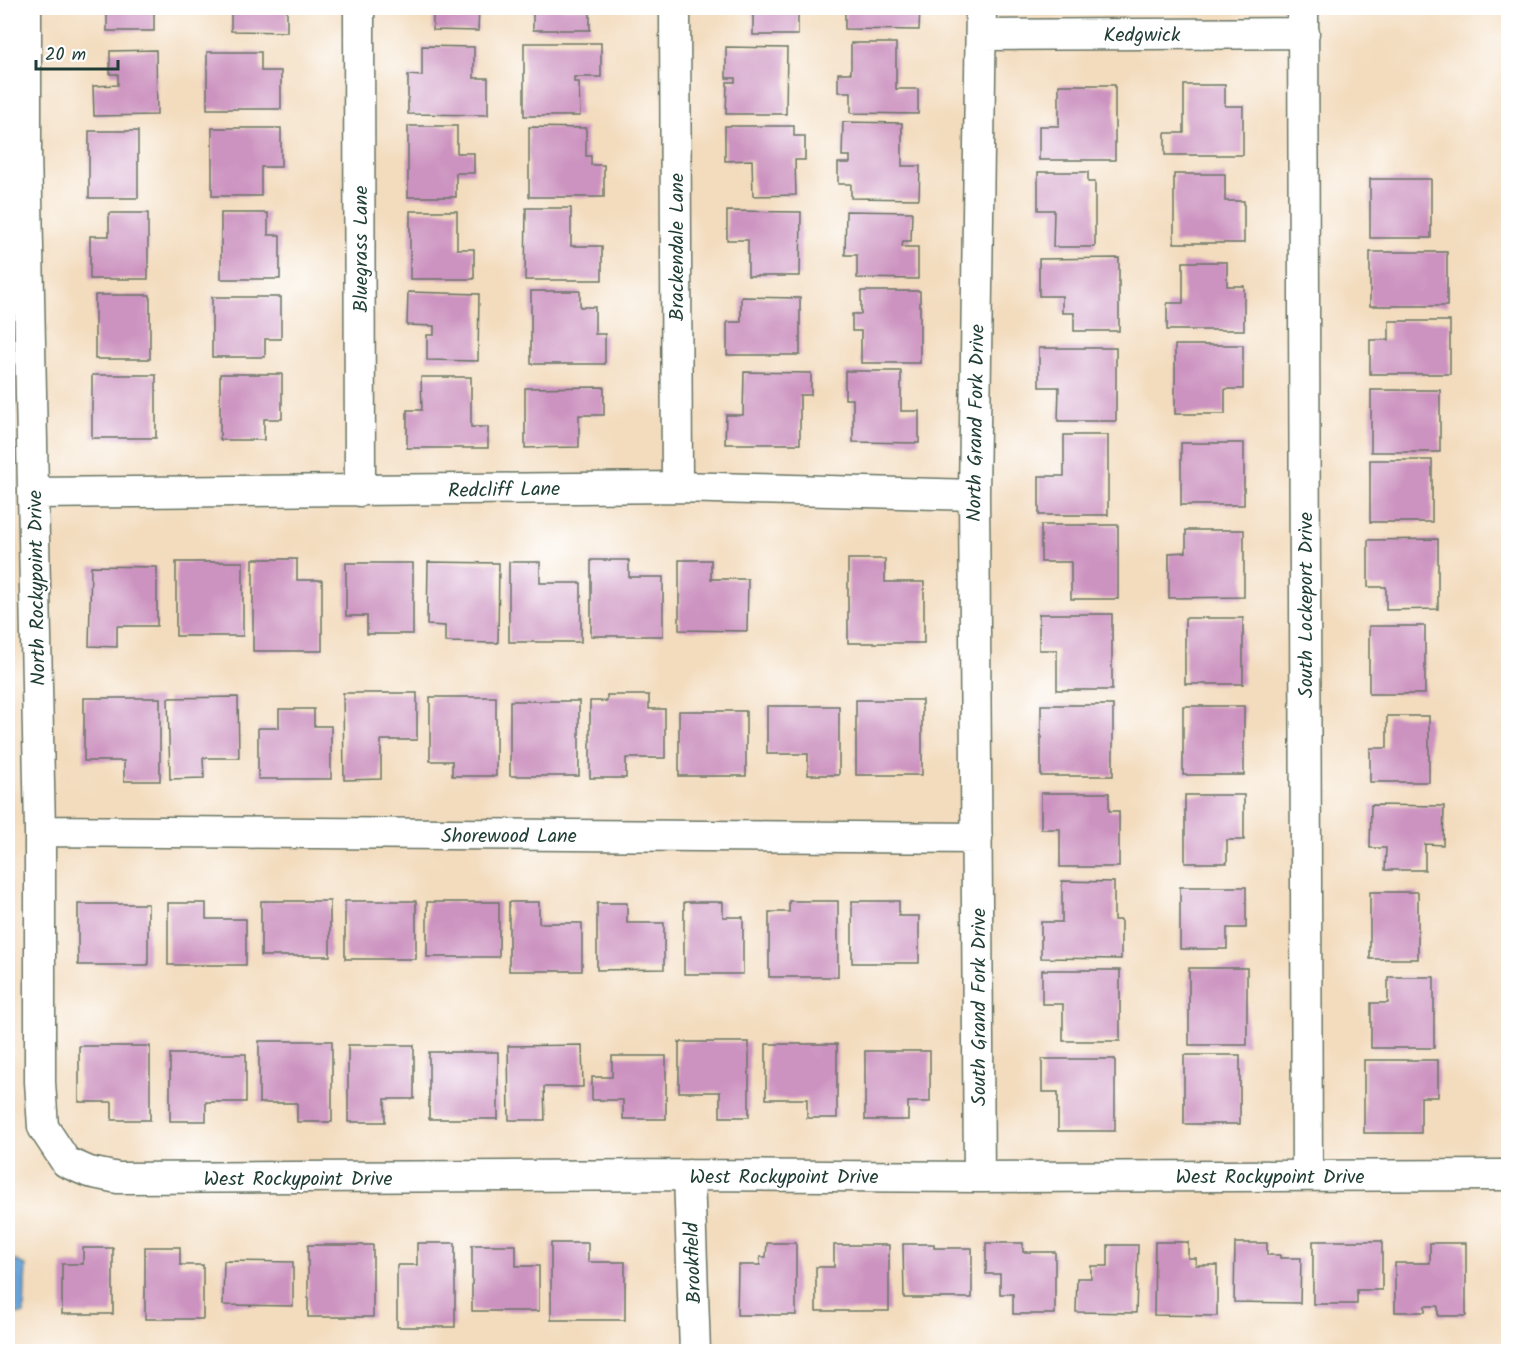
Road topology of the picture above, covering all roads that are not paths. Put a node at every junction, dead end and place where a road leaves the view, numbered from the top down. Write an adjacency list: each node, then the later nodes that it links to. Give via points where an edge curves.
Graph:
1 (26, 8): 6 (street, North Rockypoint Drive)
2 (359, 8): 9 (street, Bluegrass Lane)
3 (675, 8): 8 (street, Brackendale Lane)
4 (1304, 20): 5 (street, Kedgwick); 17 (street, South Lockeport Drive)
5 (981, 21): 11 (street, North Grand Fork Drive)
6 (17, 91): 7 (street, North Rockypoint Drive)
7 (17, 150): 10 (street, North Rockypoint Drive)
8 (677, 487): 9 (street, Redcliff Lane); 11 (street, Redcliff Lane)
9 (360, 491): 10 (street, Redcliff Lane)
10 (34, 493): 12 (street, North Rockypoint Drive)
11 (974, 495): 13 (street, North Grand Fork Drive)
12 (40, 831): 13 (street, Shorewood Lane); 14 (street, North Rockypoint Drive, via 40,1082 44,1127)
13 (977, 838): 18 (street, South Grand Fork Drive)
14 (66, 1162): 15 (street, West Rockypoint Drive, via 118,1178)
15 (690, 1175): 18 (street, West Rockypoint Drive); 19 (street, Brookfield)
16 (1503, 1175): 17 (street, West Rockypoint Drive)
17 (1307, 1176): 18 (street, West Rockypoint Drive)
18 (979, 1177)
19 (695, 1352)

